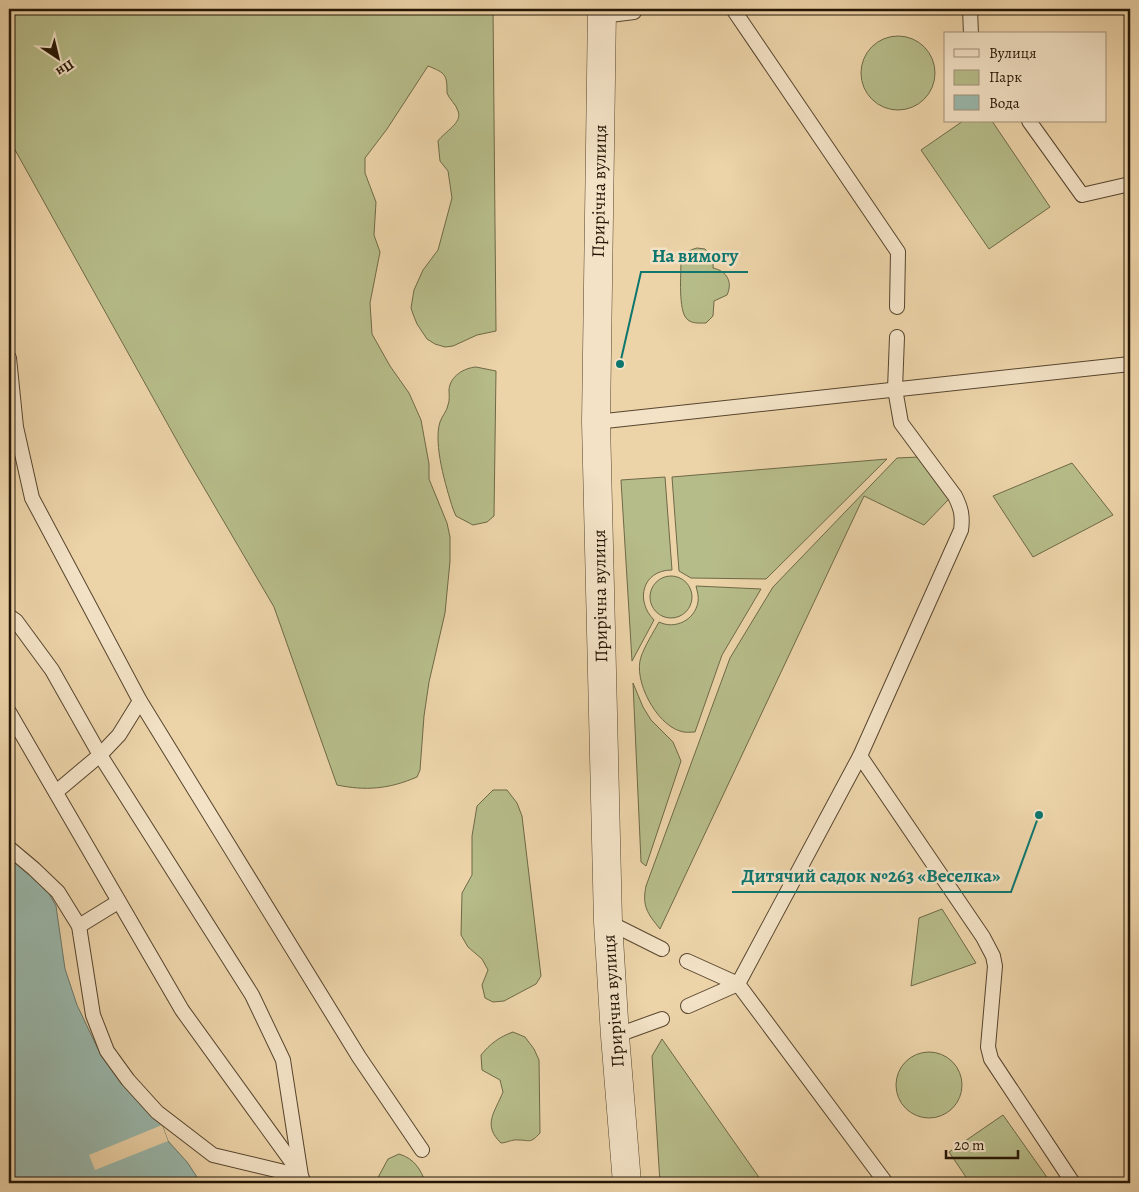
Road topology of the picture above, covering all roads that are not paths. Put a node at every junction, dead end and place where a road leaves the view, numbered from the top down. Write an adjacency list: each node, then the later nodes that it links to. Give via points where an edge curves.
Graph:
1 (733, 9): 8 (lane, via 898,252)
2 (970, 9): 5 (lane)
3 (602, 12): 4 (lane); 13 (street, Прирічна вулиця)
4 (634, 12)
5 (972, 32)
6 (1031, 122): 7 (lane, via 1082,195)
7 (1130, 184)
8 (897, 307)
9 (897, 337): 12 (lane)
10 (9, 358): 15 (lane, via 16,427 32,498)
11 (1130, 364): 12 (lane)
12 (895, 390): 13 (lane); 18 (lane, via 901,423 955,496 963,518 961,530)
13 (596, 422): 22 (street, Прирічна вулиця)
14 (9, 616): 17 (lane, via 52,670)
15 (140, 701): 17 (lane, via 119,736); 30 (lane, via 359,1057)
16 (9, 712): 19 (lane)
17 (100, 755): 19 (lane); 31 (lane, via 252,995 283,1060)
18 (860, 756): 26 (lane); 34 (lane, via 990,949 995,966 988,1047 991,1059)
19 (56, 792): 21 (lane)
20 (9, 848): 23 (lane, via 58,892)
21 (118, 902): 23 (lane); 31 (lane, via 182,1010)
22 (608, 922): 24 (lane); 29 (street, Прирічна вулиця)
23 (79, 926): 31 (lane, via 93,1014 107,1050 157,1112 214,1155)
24 (662, 949)
25 (687, 961): 26 (lane)
26 (738, 984): 27 (lane); 33 (lane)
27 (688, 1006)
28 (662, 1019): 29 (lane)
29 (615, 1036): 32 (street, Прирічна вулиця)
30 (422, 1150)
31 (306, 1181)
32 (627, 1183)
33 (886, 1183)
34 (1073, 1183)

